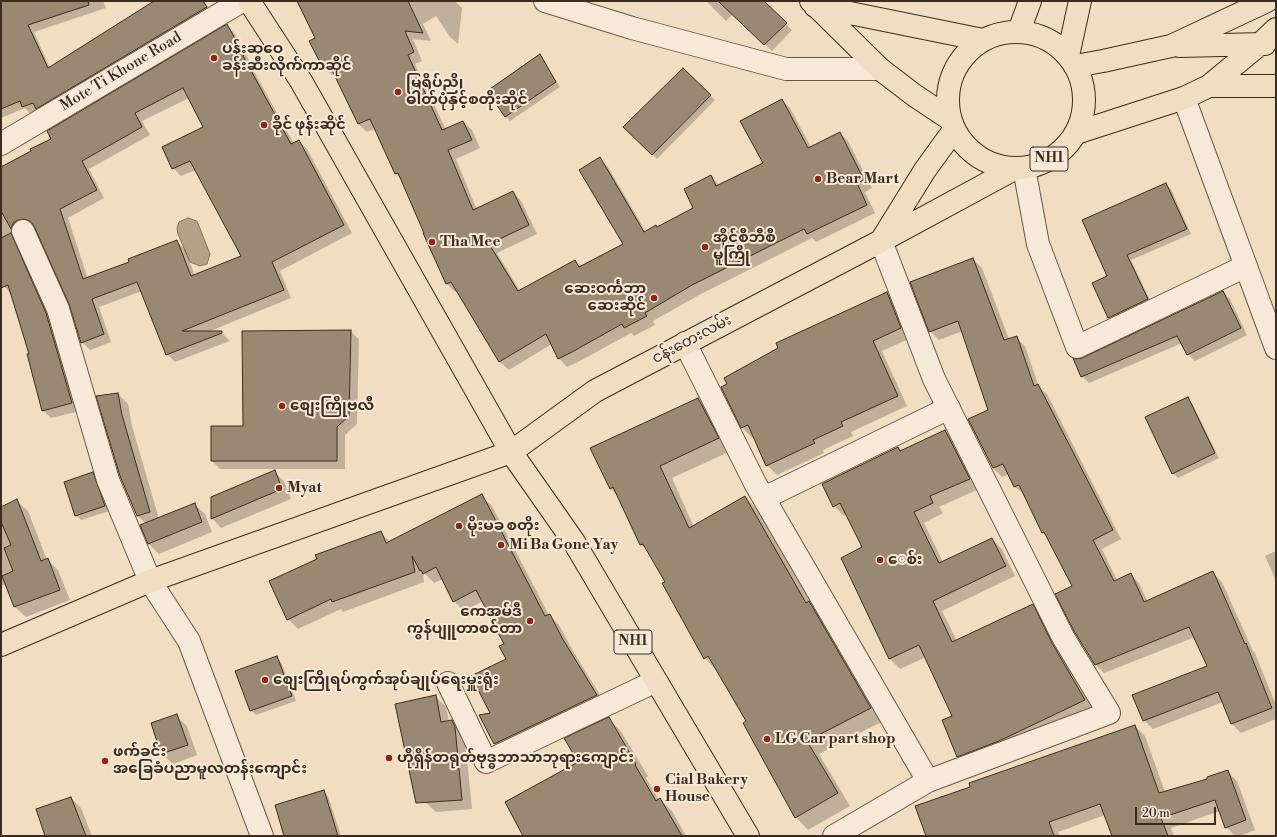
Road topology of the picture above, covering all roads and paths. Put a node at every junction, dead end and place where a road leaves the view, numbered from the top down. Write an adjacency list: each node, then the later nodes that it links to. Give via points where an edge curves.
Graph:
1 (242, 1): 20 (street, Mote Ti Khone Road)
2 (249, 1): 28 (main road, via 301,82)
3 (545, 1): 14 (street, via 632,28 786,69)
4 (1030, 1): 9 (main road)
5 (1080, 1): 13 (main road)
6 (1267, 1): 12 (main road)
7 (813, 4): 10 (main road); 14 (main road)
8 (1276, 29): 11 (main road)
9 (1019, 31): 10 (main road, NH1, via 1001,33); 13 (main road, NH1, via 1038,35 1054,44)
10 (983, 40): 18 (main road, NH1, via 960,60 948,89)
11 (1268, 44): 12 (main road); 15 (main road)
12 (1171, 46): 13 (main road, via 1103,61)
13 (1072, 61): 19 (main road, NH1, via 1082,82 1085,99)
14 (880, 69): 18 (main road)
15 (1208, 86): 16 (main road); 17 (main road)
16 (1276, 86)
17 (1184, 98): 19 (main road); 24 (street)
18 (952, 124): 21 (main road, NH1, via 969,150 991,164); 23 (main road)
19 (1076, 133): 21 (main road, NH1, via 1067,146 1054,157 1040,164)
20 (1, 144)
21 (1020, 168): 23 (main road, ငန်းတေးလမ်း / NH1); 24 (street, via 1038,244 1077,347)
22 (23, 231): 30 (street, via 58,309 108,480)
23 (881, 241): 25 (main road, ငန်းတေးလမ်း / NH1); 27 (street, via 934,378)
24 (1246, 266): 26 (street)
25 (685, 343): 28 (main road, ငန်းတေးလမ်း / NH1, via 595,391); 29 (street)
26 (1276, 348)
27 (949, 408): 29 (street); 34 (street, via 1063,637 1109,714)
28 (511, 452): 30 (main road, ငန်းတေးလမ်း); 32 (main road, NH1, via 574,542)
29 (764, 498): 34 (street)
30 (150, 581): 31 (main road, ငန်းတေးလမ်း); 35 (street, via 189,641)
31 (1, 645)
32 (656, 681): 33 (street, via 486,762); 36 (main road, NH1)
33 (448, 683)
34 (928, 781): 37 (street)
35 (262, 836)
36 (748, 836)
37 (834, 836)

